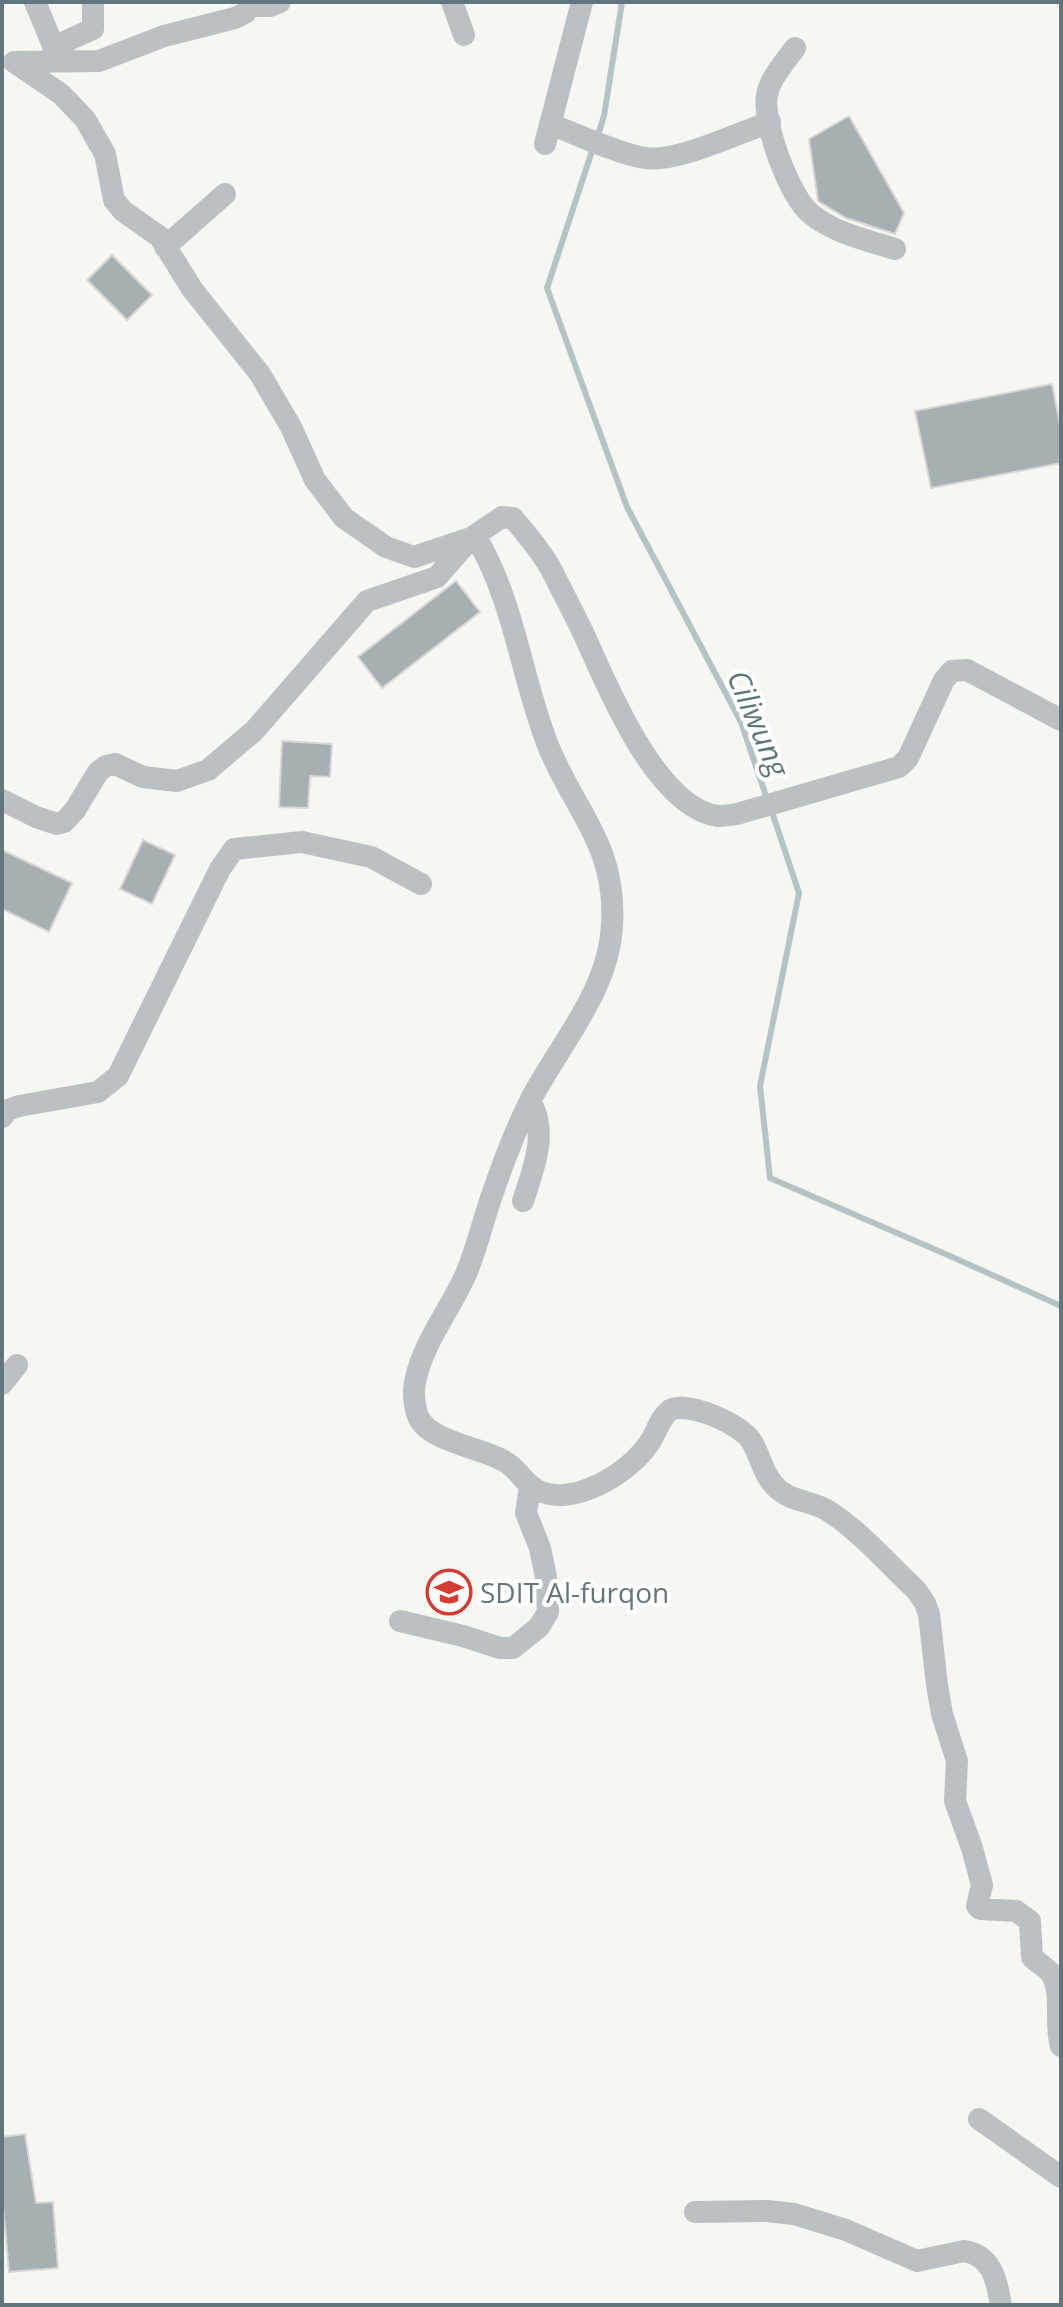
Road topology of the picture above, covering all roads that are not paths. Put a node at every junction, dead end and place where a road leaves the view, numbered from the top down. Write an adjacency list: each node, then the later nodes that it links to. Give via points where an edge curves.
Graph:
1 (35, 2): 9 (street)
2 (93, 2): 9 (street, via 93,29)
3 (280, 2): 6 (street)
4 (452, 2): 7 (street)
5 (582, 2): 11 (street, via 547,134 574,133 646,159 667,158)
6 (253, 4): 9 (street, via 235,18 164,36 99,61)
7 (464, 35)
8 (795, 48): 11 (street, via 767,93)
9 (57, 55): 10 (street)
10 (8, 62): 13 (street, via 61,94 85,119 105,154 114,200 157,232)
11 (770, 122): 14 (street, via 802,205 832,227)
12 (225, 194): 13 (street)
13 (165, 247): 15 (street, via 260,374 315,480 344,518 386,547 414,557)
14 (895, 249)
15 (471, 538): 16 (street, via 502,517 513,518 551,569 634,739 670,786 713,814 737,814 899,767 952,671 967,670); 17 (street, via 437,577 367,601 254,731 208,770 167,780 106,766 61,823 45,822); 19 (street, via 480,544 503,593 547,744 602,848 611,886 612,934 602,970)
16 (1061, 720)
17 (2, 800)
18 (421, 884): 20 (street, via 371,857 302,842 234,849 118,1076 98,1092 19,1106)
19 (530, 1101): 21 (street, via 538,1121 538,1144); 24 (street, via 466,1274 426,1349 414,1393 427,1428 503,1460)
20 (2, 1117)
21 (523, 1201)
22 (17, 1365): 23 (street)
23 (2, 1384)
24 (530, 1487): 25 (street, via 526,1513 546,1577 548,1612 539,1627 513,1648 500,1648); 26 (street, via 559,1496 602,1484 642,1452 670,1410 700,1411 744,1433 778,1489 822,1506 843,1521 917,1591 929,1614 942,1714 957,1761 955,1801 983,1887 977,1906 1016,1911 1030,1921 1032,1957 1051,1973 1057,1987)
25 (400, 1621)
26 (1061, 2046)
27 (979, 2119): 28 (street)
28 (1061, 2177)
29 (695, 2212): 30 (street, via 794,2214 917,2261 971,2252 989,2265)
30 (1001, 2305)

